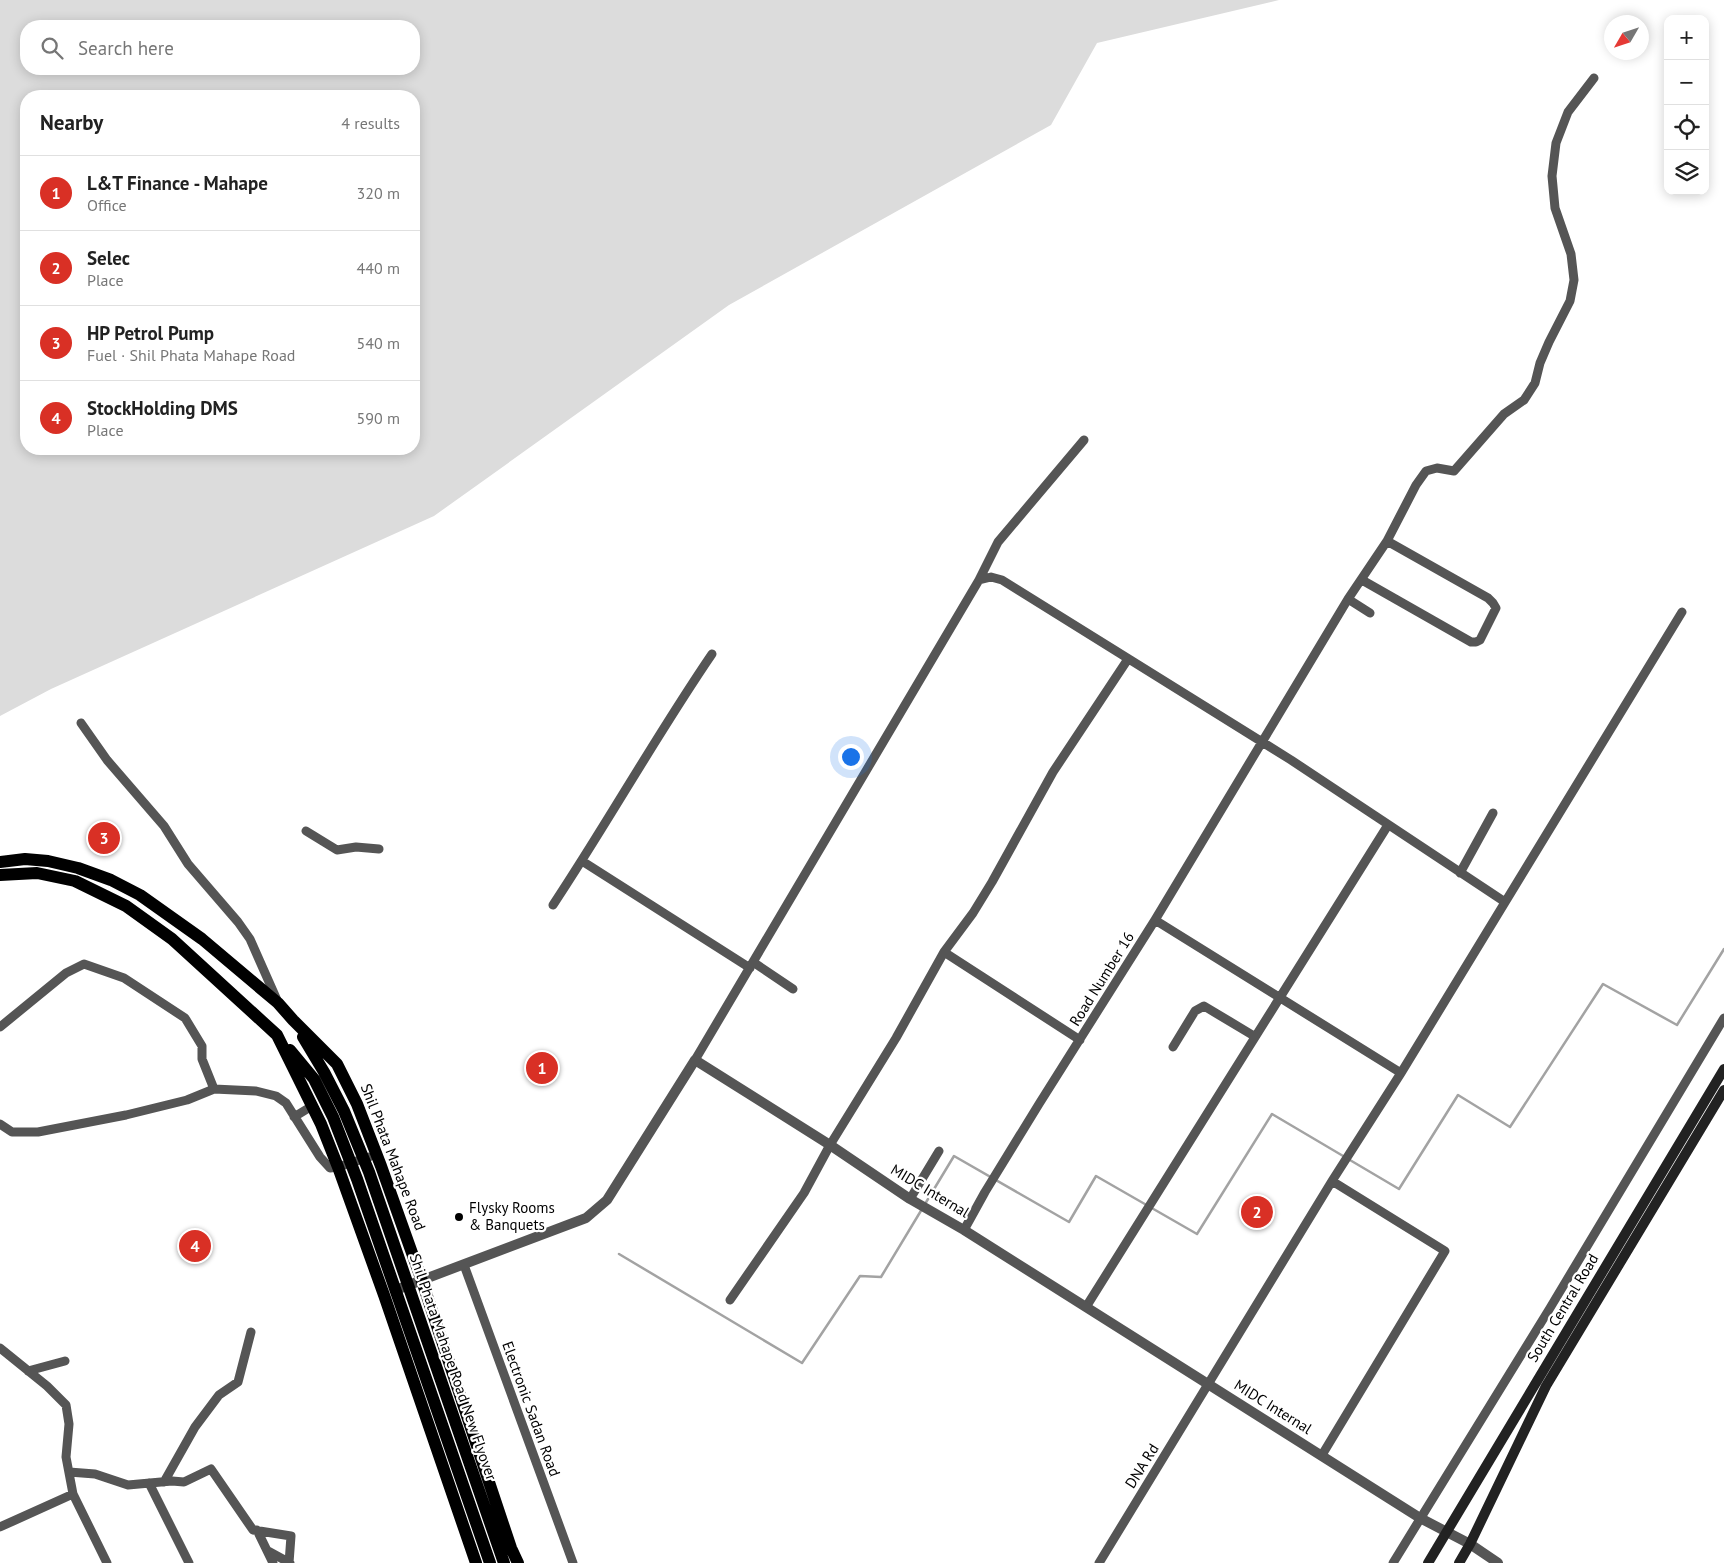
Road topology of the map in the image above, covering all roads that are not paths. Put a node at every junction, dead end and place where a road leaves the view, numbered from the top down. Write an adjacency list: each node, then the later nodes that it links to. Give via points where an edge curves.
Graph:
1 (1594, 78): 3 (street, Road Number 16, via 1568,112 1556,143 1552,176 1555,208 1571,254 1574,280 1570,301 1540,363 1535,383 1524,400 1504,414 1454,471 1437,468 1426,471)
2 (1084, 440): 4 (street, via 998,542)
3 (1387, 541): 5 (street, Road Number 16); 5 (street, via 1493,603 1496,608 1480,640 1471,642)
4 (979, 580): 10 (street, via 991,577 1002,580); 25 (street)
5 (1362, 580): 6 (street, Road Number 16)
6 (1348, 599): 8 (street); 12 (street, Road Number 16)
7 (1682, 612): 21 (street, DNA Rd)
8 (1370, 613)
9 (712, 654): 17 (street, via 680,700)
10 (1128, 658): 12 (street); 24 (street, via 1052,772 992,882)
11 (80, 723): 28 (street, via 106,760 164,826 188,864 238,922 250,939)
12 (1262, 742): 14 (street); 23 (street, Road Number 16)
13 (1493, 813): 19 (street)
14 (1388, 824): 19 (street); 27 (street)
15 (306, 831): 16 (street, via 337,850 356,847)
16 (379, 849)
17 (582, 861): 22 (street); 25 (street)
18 (0, 862): 28 (main road, Shil Phata Mahape Road, via 48,861 111,880 140,895 202,939)
19 (1460, 873): 21 (street)
20 (0, 875): 32 (main road, via 37,873 75,881 126,906 172,938)
21 (1505, 902): 38 (street, DNA Rd)
22 (554, 905)
23 (1154, 920): 27 (street); 34 (street, Road Number 16)
24 (944, 952): 34 (street); 45 (street)
25 (751, 965): 26 (street); 36 (street)
26 (793, 989)
27 (1279, 998): 33 (street); 38 (street)
28 (278, 1002): 30 (main road, Shil Phata Mahape Road)
29 (1724, 1018): 67 (street)
30 (293, 1020): 39 (main road, Shil Phata Mahape Road New Flyover); 47 (main road, Shil Phata Mahape Road, via 337,1064)
31 (0, 1027): 40 (street, via 66,973 84,964 95,967 124,978 185,1018 202,1046 202,1060)
32 (278, 1034): 39 (main road, Shil Phata Mahape Road New Flyover); 42 (main road)
33 (1254, 1036): 35 (street, via 1204,1006 1195,1011); 56 (street)
34 (1080, 1040): 51 (street, Road Number 16)
35 (1173, 1047)
36 (695, 1060): 45 (street, MIDC Internal); 52 (street, via 607,1200 586,1218)
37 (1724, 1069): 70 (main road, South Central Road)
38 (1401, 1073): 49 (street, DNA Rd)
39 (319, 1076): 78 (main road, Shil Phata Mahape Road New Flyover); 79 (main road, Shil Phata Mahape Road New Flyover, via 344,1110 369,1172)
40 (214, 1089): 43 (street, via 256,1091 276,1096 286,1103); 44 (street, via 187,1100 126,1115 38,1132 12,1132)
41 (1724, 1090): 71 (main road, South Central Road, via 1546,1386)
42 (312, 1106): 43 (street); 48 (main road)
43 (294, 1117): 48 (street, via 325,1164 330,1168)
44 (0, 1124)
45 (830, 1145): 50 (street, MIDC Internal); 55 (street, via 804,1194)
46 (939, 1152): 50 (street)
47 (376, 1154): 48 (street); 53 (main road, Shil Phata Mahape Road)
48 (338, 1167): 54 (main road)
49 (1334, 1178): 61 (street, DNA Rd); 62 (street, via 1445,1252)
50 (910, 1200): 51 (street, MIDC Internal)
51 (964, 1230): 56 (street, MIDC Internal)
52 (464, 1265): 53 (street); 81 (street, Electronic Sadan Road)
53 (422, 1281): 54 (street); 80 (main road, Shil Phata Mahape Road)
54 (384, 1295): 77 (main road)
55 (730, 1300)
56 (1086, 1306): 61 (street, MIDC Internal)
57 (251, 1332): 64 (street, via 238,1382 219,1395 195,1427)
58 (0, 1348): 60 (street)
59 (65, 1361): 60 (street)
60 (28, 1371): 63 (street, via 66,1405)
61 (1209, 1384): 62 (street, MIDC Internal); 82 (street, DNA Rd)
62 (1322, 1455): 67 (street, MIDC Internal)
63 (69, 1472): 65 (street, via 95,1474 128,1485); 66 (street)
64 (164, 1482): 65 (street); 69 (street, via 184,1482 211,1469 253,1530)
65 (149, 1483): 74 (street)
66 (73, 1494): 68 (street); 73 (street)
67 (1420, 1518): 70 (street, MIDC Internal); 83 (street)
68 (0, 1527)
69 (257, 1530): 72 (street); 76 (street, via 291,1536)
70 (1447, 1532): 71 (street, MIDC Internal); 84 (main road, South Central Road)
71 (1470, 1544): 85 (main road, South Central Road); 86 (street, MIDC Internal)
72 (267, 1550): 75 (street); 76 (street)
73 (107, 1563)
74 (189, 1563)
75 (273, 1563)
76 (290, 1563)
77 (476, 1563)
78 (490, 1563)
79 (504, 1563)
80 (518, 1563)
81 (573, 1563)
82 (1099, 1563)
83 (1393, 1563)
84 (1428, 1563)
85 (1459, 1563)
86 (1498, 1563)

